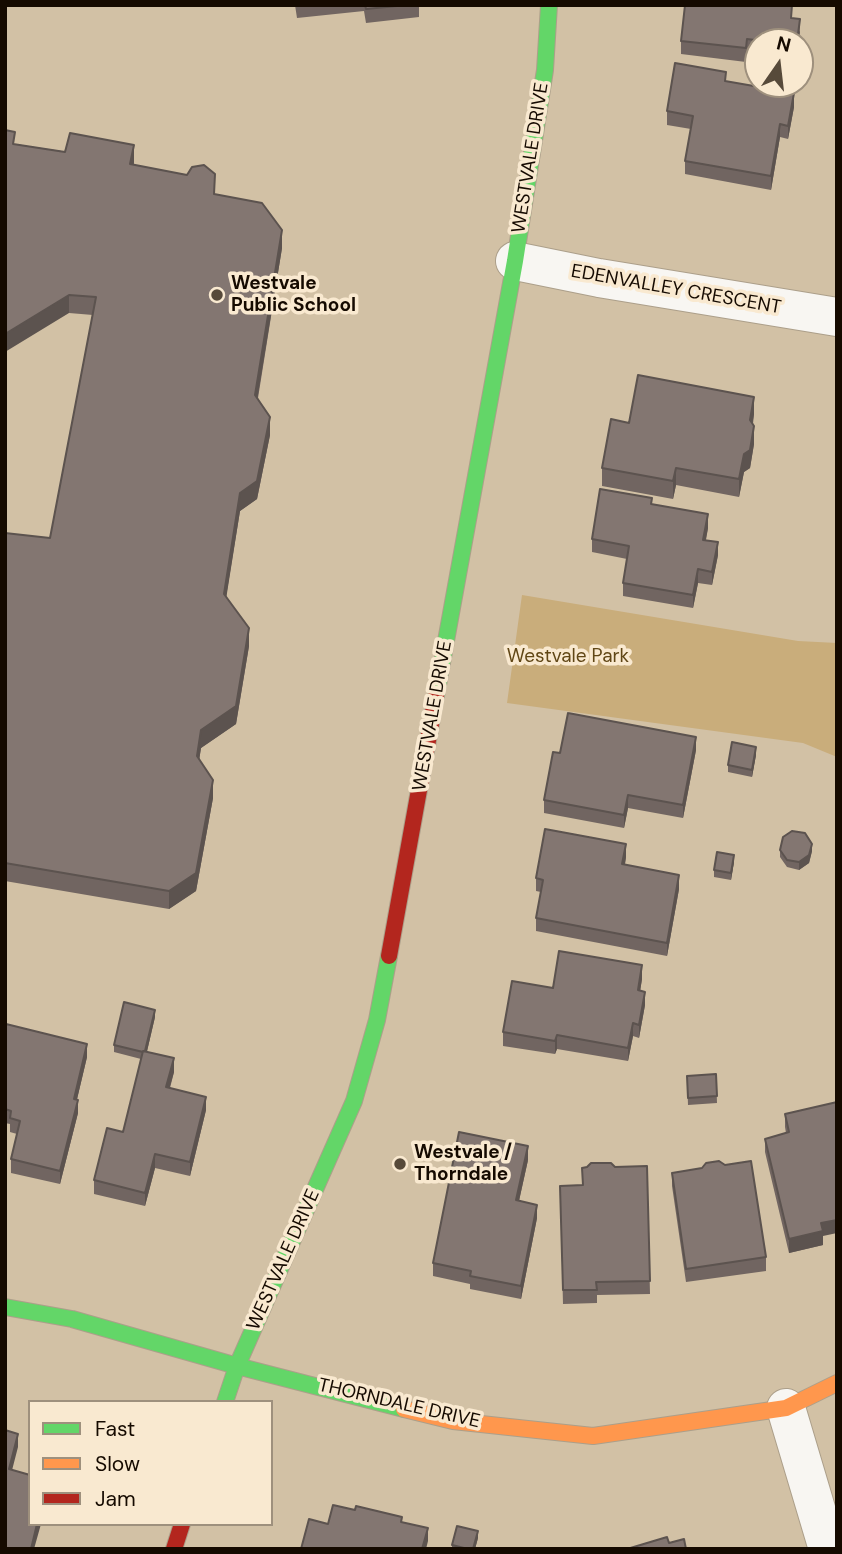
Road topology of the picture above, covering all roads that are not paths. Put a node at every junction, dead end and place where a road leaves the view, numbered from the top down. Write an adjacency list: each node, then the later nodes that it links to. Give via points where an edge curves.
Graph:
1 (548, 5): 2 (street, WESTVALE DRIVE, via 545,70)
2 (515, 261): 3 (street, EDENVALLEY CRESCENT); 5 (street, WESTVALE DRIVE, via 377,1020 354,1101)
3 (837, 317)
4 (5, 1307): 5 (street, THORNDALE DRIVE, via 72,1319)
5 (237, 1366): 7 (street, WESTVALE DRIVE); 8 (street, THORNDALE DRIVE, via 453,1421 593,1436)
6 (837, 1383): 8 (street, THORNDALE DRIVE)
7 (226, 1400)
8 (786, 1408): 11 (street)
9 (181, 1526): 10 (street)
10 (174, 1549)
11 (828, 1549)

